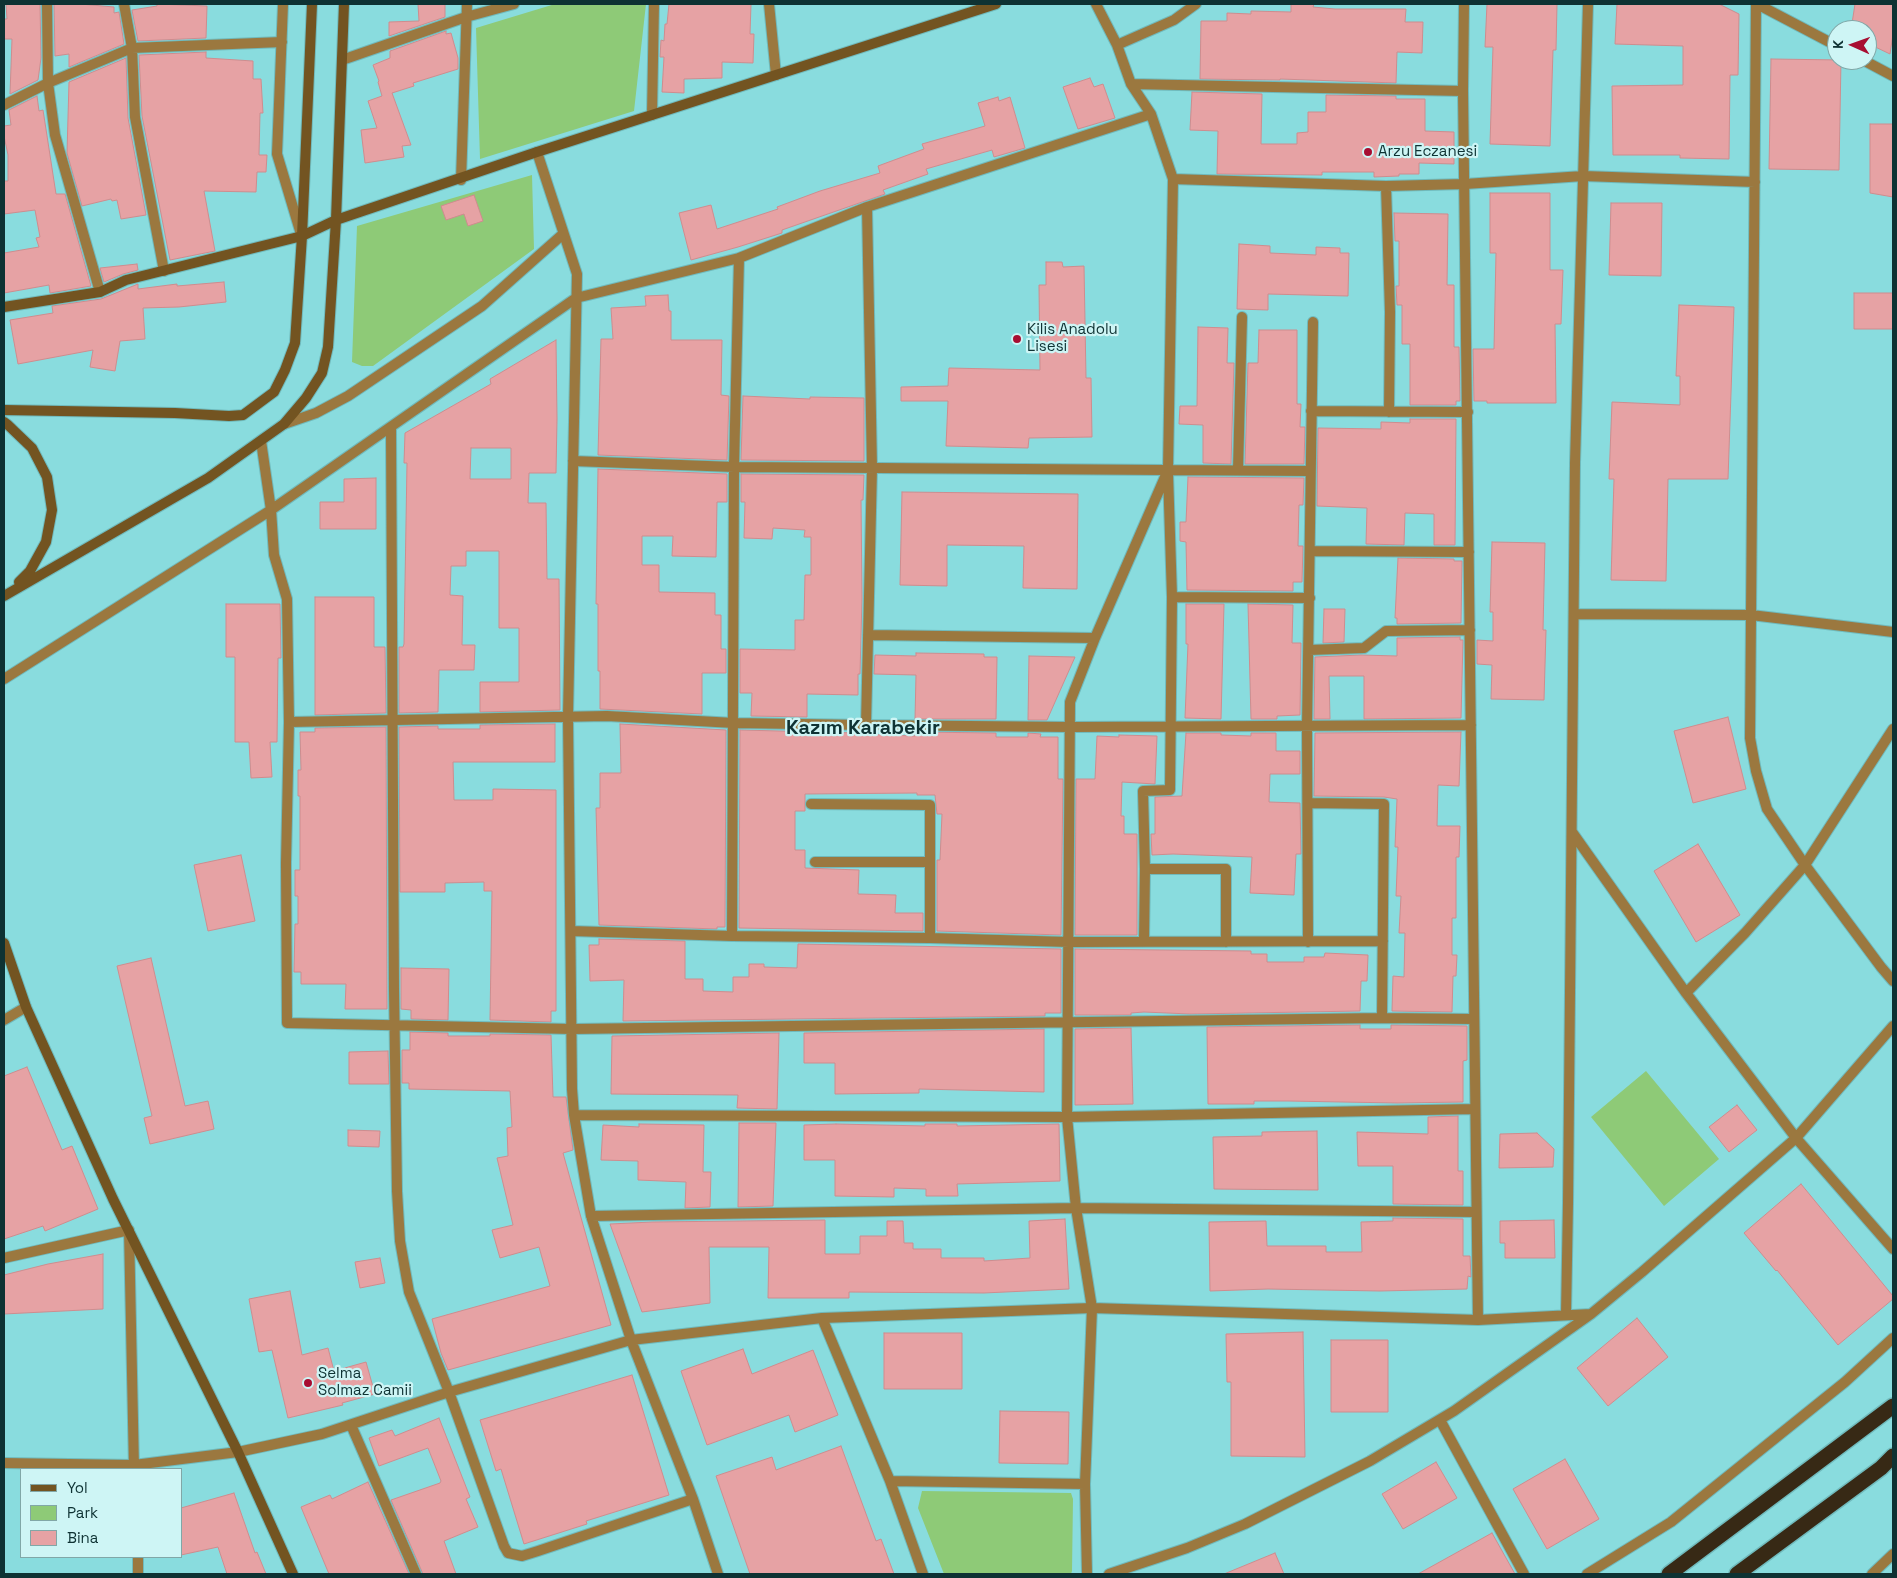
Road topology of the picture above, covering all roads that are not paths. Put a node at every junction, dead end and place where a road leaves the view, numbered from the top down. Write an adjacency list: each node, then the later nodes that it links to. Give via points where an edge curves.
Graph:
1 (47, 4): 25 (street)
2 (124, 4): 20 (street)
3 (283, 4): 18 (street)
4 (312, 4): 41 (street)
5 (344, 4): 21 (street)
6 (467, 4): 16 (street)
7 (514, 4): 16 (street)
8 (654, 4): 30 (street)
9 (769, 4): 23 (street)
10 (996, 4): 23 (street)
11 (1096, 4): 19 (street)
12 (1196, 4): 19 (street, via 1174,20)
13 (1464, 4): 27 (street)
14 (1588, 4): 32 (street)
15 (1757, 4): 17 (street); 35 (street)
16 (466, 17): 21 (street); 34 (street)
17 (1827, 41)
18 (282, 42): 20 (street); 41 (street, via 277,154)
19 (1117, 45): 26 (street)
20 (132, 48): 25 (street); 43 (street, via 135,117)
21 (342, 60): 39 (street)
22 (1877, 67): 24 (street)
23 (776, 75): 30 (street)
24 (1893, 76)
25 (48, 83): 28 (street); 44 (street, via 55,135)
26 (1131, 84): 27 (street); 29 (street)
27 (1463, 90): 36 (street)
28 (4, 105)
29 (1151, 114): 33 (street); 38 (street)
30 (652, 115): 31 (street)
31 (537, 152): 34 (street); 40 (street)
32 (1584, 176): 35 (street); 36 (street); 69 (street)
33 (1173, 179): 37 (street); 60 (street)
34 (461, 180): 39 (street)
35 (1755, 182): 70 (street)
36 (1465, 184): 37 (street); 52 (street)
37 (1386, 186): 51 (street)
38 (867, 206): 42 (street); 59 (street)
39 (336, 220): 41 (street); 54 (street, via 328,347 322,373)
40 (563, 234): 45 (street, via 576,274); 54 (street, via 482,306 348,396 316,413)
41 (302, 236): 43 (street); 49 (street, via 295,343 274,392 243,415)
42 (739, 258): 45 (street); 58 (street)
43 (164, 271): 44 (street, via 126,280)
44 (100, 292): 46 (street)
45 (576, 298): 55 (street); 57 (street)
46 (4, 307)
47 (1242, 317): 61 (street)
48 (1313, 322): 50 (street)
49 (4, 410)
50 (1311, 411): 51 (street); 62 (street)
51 (1389, 412): 52 (street)
52 (1468, 412): 65 (street)
53 (4, 422): 66 (street, via 32,448 47,477 52,510 42,550 30,571)
54 (284, 424): 56 (street)
55 (391, 428): 63 (street); 78 (street)
56 (260, 441): 63 (street); 66 (street, via 208,478)
57 (573, 461): 58 (street); 77 (street)
58 (734, 467): 59 (street); 80 (street)
59 (872, 468): 60 (street); 73 (street)
60 (1168, 470): 61 (street); 67 (street); 74 (street)
61 (1238, 470): 62 (street)
62 (1310, 471): 64 (street)
63 (271, 510): 76 (street); 79 (street, via 274,555 287,599)
64 (1310, 551): 65 (street); 68 (street)
65 (1469, 552): 71 (street)
66 (5, 595)
67 (1172, 597): 68 (street); 84 (street)
68 (1310, 598): 75 (street)
69 (1574, 614): 70 (street); 89 (street)
70 (1751, 615): 72 (street); 92 (street, via 1750,738 1756,771 1767,809)
71 (1470, 630): 75 (street, via 1386,631 1364,648); 82 (street)
72 (1893, 632)
73 (868, 636): 74 (street); 81 (street)
74 (1095, 638): 83 (street, via 1070,702)
75 (1309, 650): 85 (street)
76 (4, 679)
77 (568, 716): 78 (street); 80 (street); 94 (street)
78 (392, 719): 79 (street); 110 (street)
79 (289, 722): 110 (street, via 286,863 288,1023)
80 (734, 723): 81 (street); 95 (street)
81 (866, 725): 83 (street)
82 (1471, 725): 85 (street); 107 (street)
83 (1071, 727): 84 (street); 100 (street)
84 (1172, 727): 85 (street); 93 (street, via 1170,790 1143,791)
85 (1307, 727): 87 (street)
86 (1893, 729): 92 (street)
87 (1308, 803): 98 (street, via 1384,804); 102 (street)
88 (811, 804): 91 (street, via 930,805)
89 (1572, 832): 104 (street); 125 (street)
90 (815, 862): 91 (street)
91 (930, 862): 96 (street)
92 (1805, 865): 103 (street); 104 (street)
93 (1145, 869): 97 (street); 101 (street, via 1226,869)
94 (571, 931): 95 (street); 112 (street)
95 (732, 936): 96 (street)
96 (930, 938): 100 (street)
97 (1144, 941): 100 (street); 101 (street)
98 (1383, 941): 102 (street); 106 (street)
99 (4, 942): 105 (street)
100 (1069, 942): 109 (street)
101 (1226, 942): 102 (street)
102 (1308, 942)
103 (1893, 981)
104 (1686, 993): 116 (street)
105 (26, 1007): 108 (street); 120 (street)
106 (1382, 1018): 107 (street); 109 (street)
107 (1474, 1019): 113 (street)
108 (4, 1020)
109 (1068, 1022): 112 (street); 115 (street)
110 (394, 1025): 112 (street); 130 (street, via 400,1242 409,1292)
111 (1893, 1026): 116 (street)
112 (572, 1029): 114 (street)
113 (1475, 1109): 115 (street); 118 (street)
114 (574, 1116): 115 (street); 119 (street)
115 (1067, 1117): 117 (street)
116 (1796, 1138): 121 (street); 124 (street)
117 (1076, 1208): 118 (street); 119 (street); 123 (street)
118 (1476, 1212): 127 (street)
119 (591, 1216): 129 (street)
120 (129, 1230): 122 (street); 134 (street); 137 (street)
121 (1893, 1249)
122 (4, 1258)
123 (1092, 1308): 126 (street); 127 (street); 139 (street)
124 (1591, 1314): 125 (street); 132 (street)
125 (1566, 1316): 127 (street)
126 (822, 1318): 129 (street); 138 (street)
127 (1478, 1320)
128 (1893, 1338): 151 (street, via 1845,1382 1671,1522)
129 (631, 1340): 130 (street); 140 (street)
130 (449, 1392): 133 (street); 140 (street, via 508,1553 522,1556)
131 (1893, 1406): 152 (highway)
132 (1440, 1420): 149 (street, via 1370,1461 1245,1524 1187,1548); 150 (street)
133 (351, 1425): 134 (street); 145 (street)
134 (238, 1452): 137 (street); 144 (street)
135 (1893, 1456): 153 (highway)
136 (4, 1464): 137 (street)
137 (134, 1467)
138 (890, 1481): 139 (street); 147 (street)
139 (1085, 1484): 148 (street)
140 (693, 1499): 146 (street)
141 (1893, 1554): 154 (street)
142 (138, 1558): 143 (street)
143 (138, 1574)
144 (294, 1574)
145 (416, 1574)
146 (718, 1574)
147 (923, 1574)
148 (1087, 1574)
149 (1109, 1574)
150 (1524, 1574)
151 (1588, 1574)
152 (1669, 1574)
153 (1737, 1574)
154 (1872, 1574)

